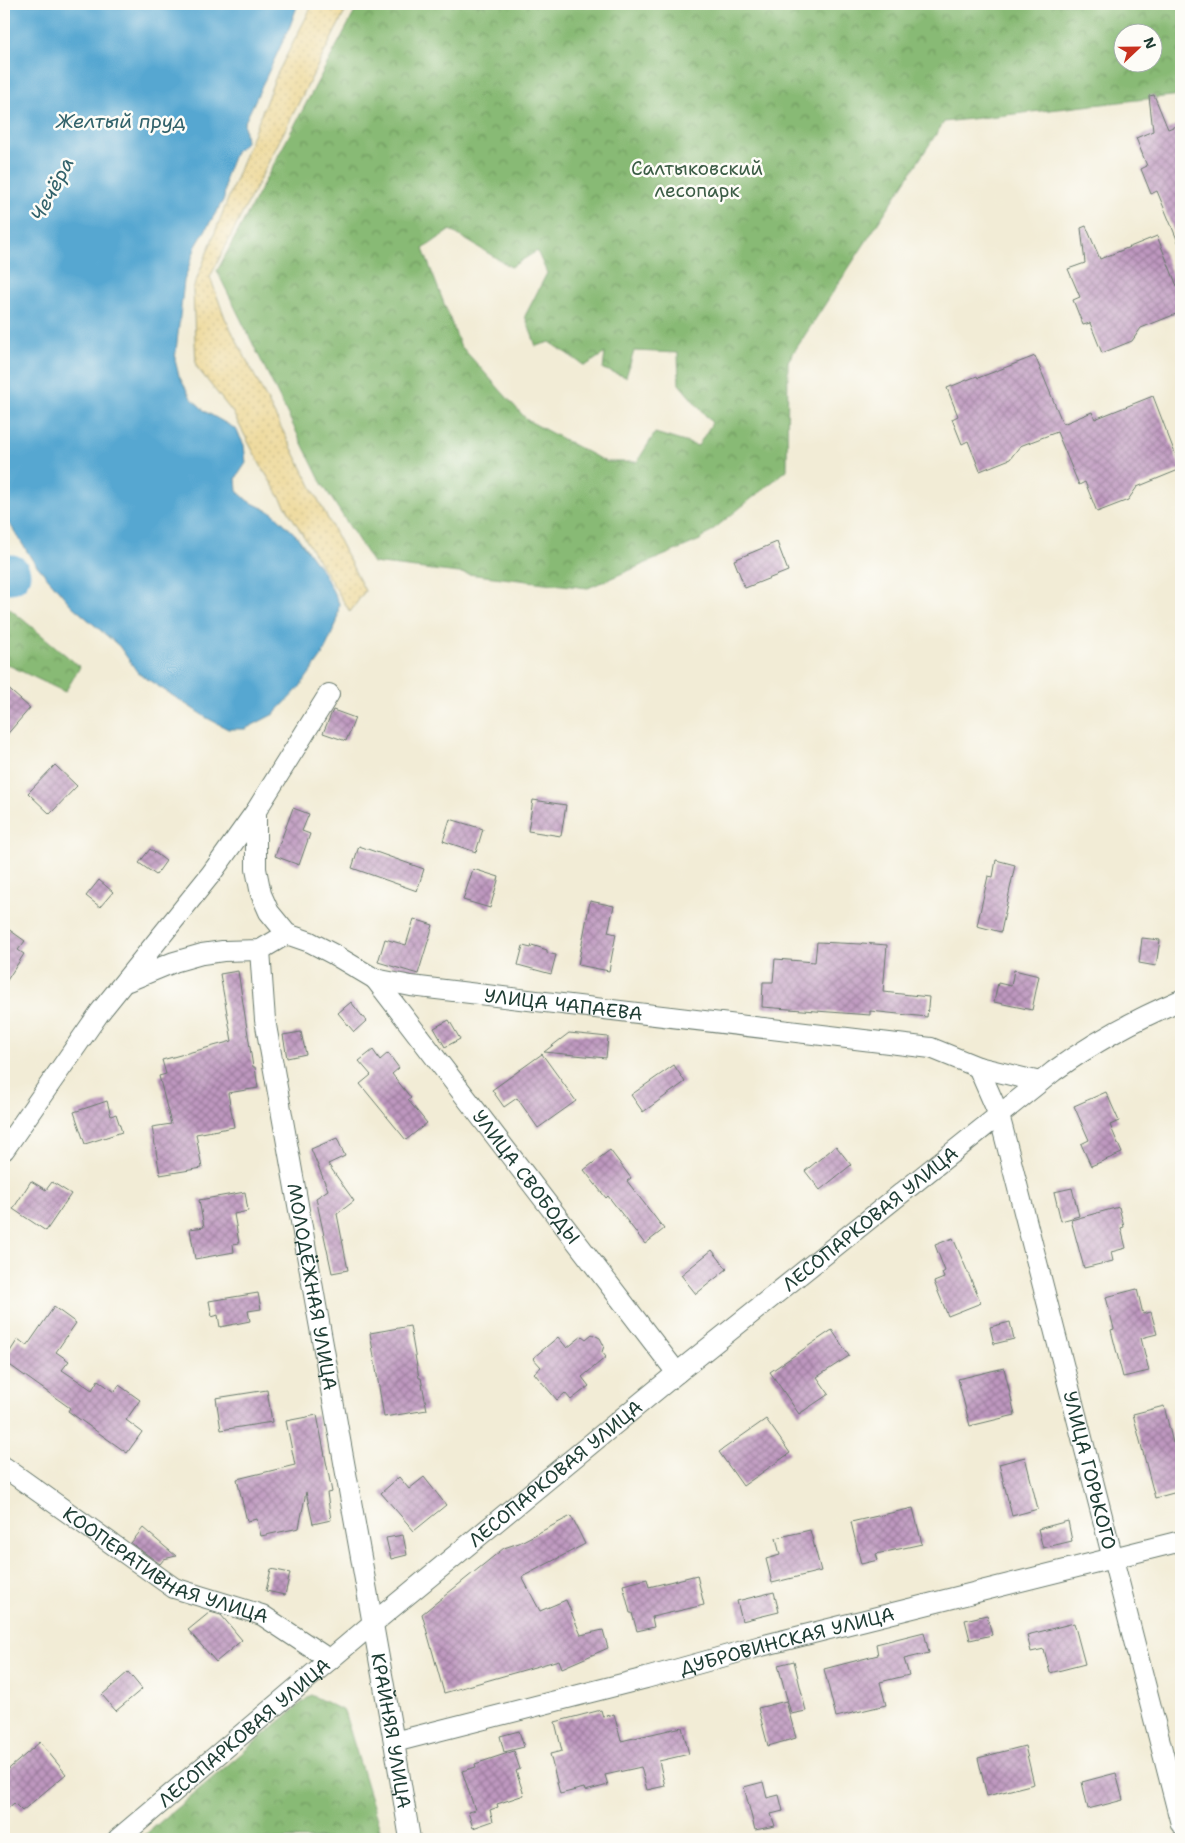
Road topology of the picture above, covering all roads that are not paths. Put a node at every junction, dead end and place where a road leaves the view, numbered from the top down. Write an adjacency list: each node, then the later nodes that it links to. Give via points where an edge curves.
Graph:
1 (329, 694): 2 (street)
2 (256, 811): 3 (street, via 256,870 261,894); 6 (street, via 211,874)
3 (286, 934): 4 (street); 5 (street, УЛИЦА ЧАПАЕВА, via 310,942)
4 (260, 950): 6 (street, via 202,954); 16 (street, МОЛОДЁЖНАЯ УЛИЦА, via 266,1020)
5 (375, 979): 8 (street, УЛИЦА ЧАПАЕВА, via 411,986 931,1048); 12 (street, УЛИЦА СВОБОДЫ)
6 (124, 983): 11 (street, via 100,1012)
7 (1181, 1000): 9 (street, ЛЕСОПАРКОВАЯ УЛИЦА, via 1087,1047)
8 (978, 1067): 9 (street, УЛИЦА ЧАПАЕВА); 10 (street)
9 (1040, 1082): 10 (street, ЛЕСОПАРКОВАЯ УЛИЦА)
10 (999, 1115): 12 (street, ЛЕСОПАРКОВАЯ УЛИЦА); 15 (street, УЛИЦА ГОРЬКОГО)
11 (4, 1150)
12 (678, 1372): 16 (street, ЛЕСОПАРКОВАЯ УЛИЦА)
13 (4, 1467): 17 (street, КООПЕРАТИВНАЯ УЛИЦА, via 174,1588 262,1615)
14 (1181, 1541): 15 (street, ДУБРОВИНСКАЯ УЛИЦА)
15 (1113, 1559): 18 (street, ДУБРОВИНСКАЯ УЛИЦА, via 761,1646); 19 (street, УЛИЦА ГОРЬКОГО)
16 (372, 1624): 17 (street, ЛЕСОПАРКОВАЯ УЛИЦА); 18 (street, КРАЙНЯЯ УЛИЦА)
17 (330, 1660): 20 (street, ЛЕСОПАРКОВАЯ УЛИЦА)
18 (394, 1742): 21 (street, КРАЙНЯЯ УЛИЦА)
19 (1181, 1824)
20 (118, 1839)
21 (410, 1839)

